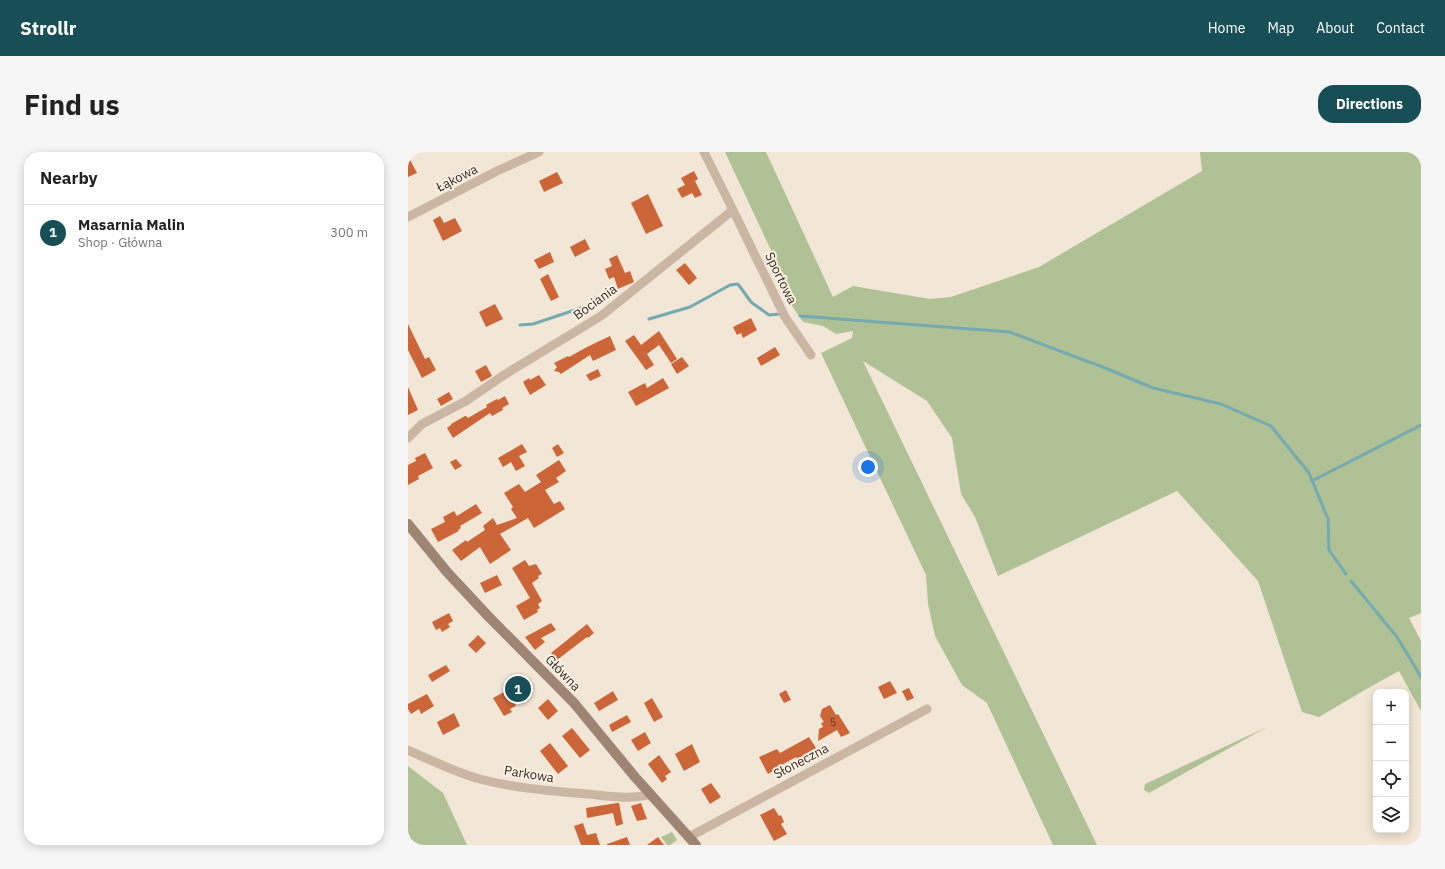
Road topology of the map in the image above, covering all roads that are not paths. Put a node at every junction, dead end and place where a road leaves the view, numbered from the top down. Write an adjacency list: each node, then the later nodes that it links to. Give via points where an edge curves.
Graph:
1 (540, 152): 4 (street, Łąkowa)
2 (704, 152): 3 (street)
3 (733, 210): 5 (street, Sportowa, via 785,317); 6 (street, Bociania, via 601,316 466,401 422,424)
4 (408, 217)
5 (811, 354)
6 (408, 438)
7 (408, 524): 10 (street, Główna, via 488,616 574,703)
8 (927, 709): 11 (street, Słoneczna)
9 (408, 750): 10 (street, Parkowa, via 475,778 521,787 604,796 642,797)
10 (651, 794): 11 (street, Główna)
11 (692, 841)

